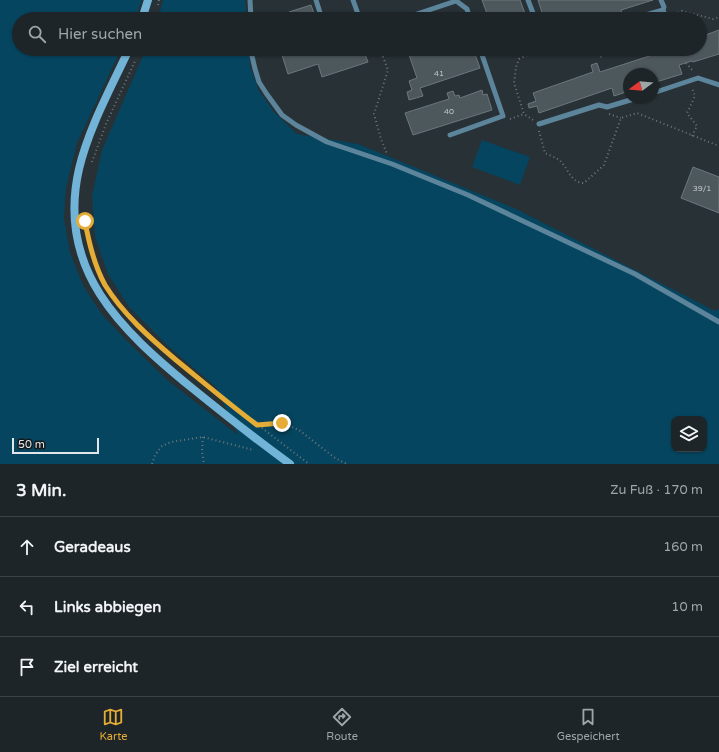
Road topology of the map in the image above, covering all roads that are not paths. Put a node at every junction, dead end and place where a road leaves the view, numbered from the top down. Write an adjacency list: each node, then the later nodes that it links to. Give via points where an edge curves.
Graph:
1 (148, 0): 9 (street)
2 (250, 0): 10 (lane)
3 (316, 0): 11 (lane)
4 (353, 0): 12 (lane)
5 (455, 0): 13 (lane); 14 (lane, via 467,8)
6 (528, 0): 15 (lane)
7 (661, 0): 8 (lane)
8 (663, 10): 16 (lane)
9 (144, 12)
10 (250, 12)
11 (320, 12)
12 (357, 12)
13 (422, 12)
14 (468, 12)
15 (533, 12)
16 (656, 12)
17 (126, 56): 26 (street, via 84,149 79,169 74,211 75,230 84,265 98,293 159,361)
18 (252, 56): 25 (lane, via 266,93 282,115 296,125 327,142 392,164 468,195 627,270)
19 (482, 56): 24 (lane, via 503,116)
20 (719, 85): 21 (lane, via 698,78)
21 (659, 91)
22 (623, 102): 23 (lane, via 607,107 599,105)
23 (539, 124)
24 (450, 135)
25 (719, 322)
26 (290, 464)

